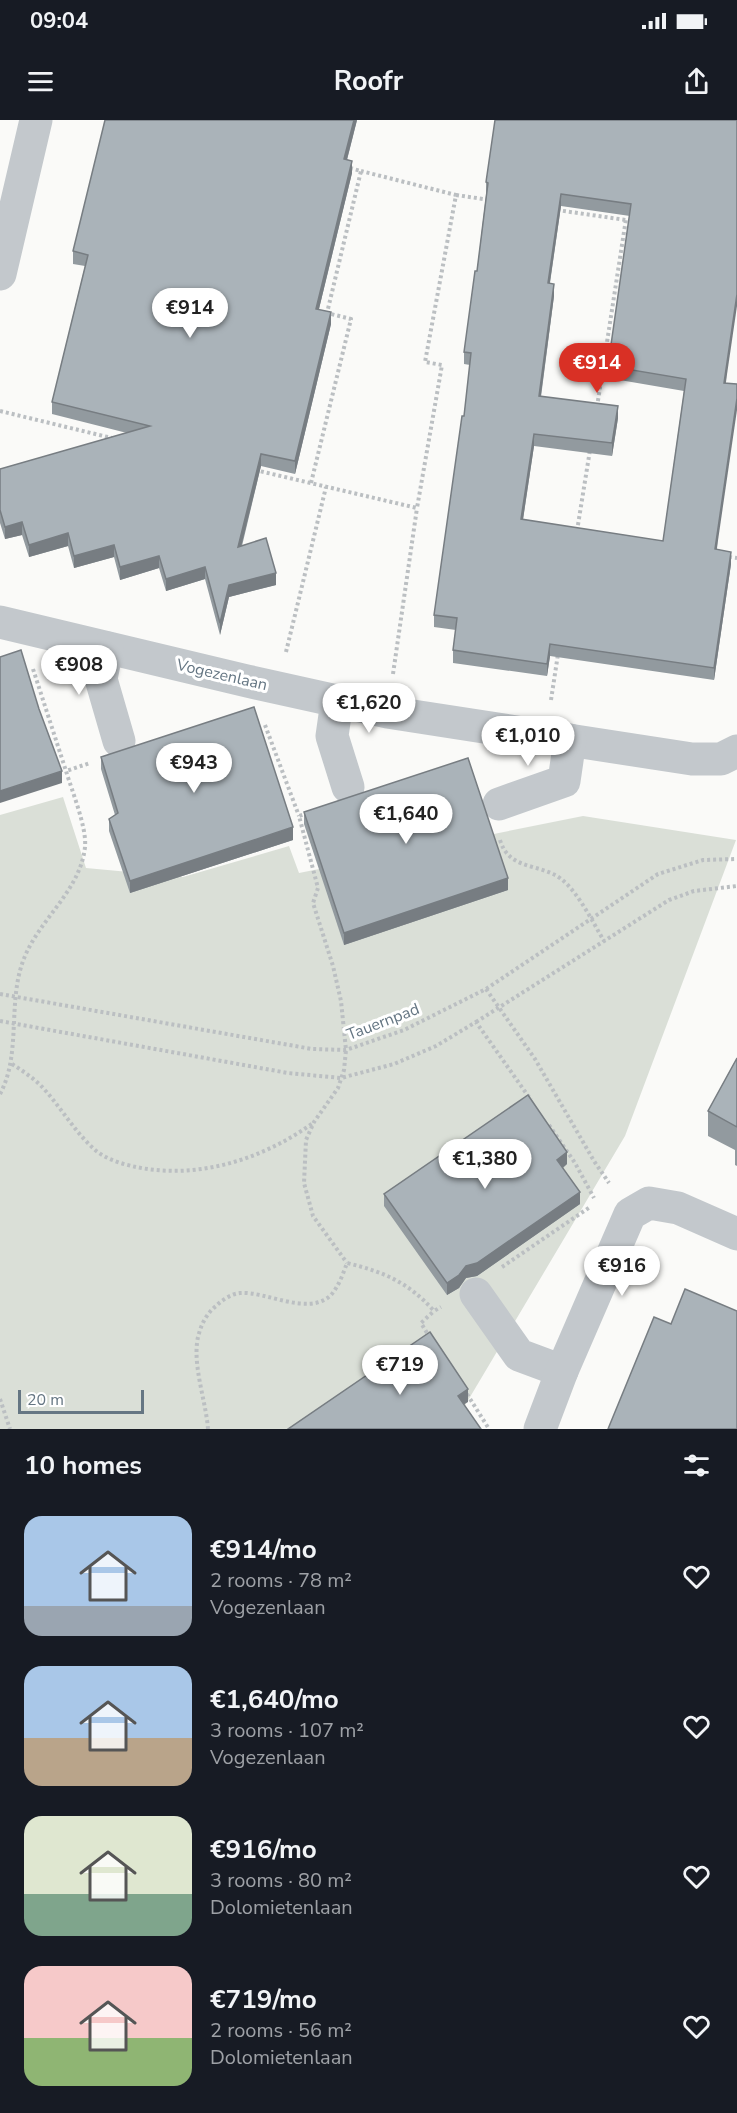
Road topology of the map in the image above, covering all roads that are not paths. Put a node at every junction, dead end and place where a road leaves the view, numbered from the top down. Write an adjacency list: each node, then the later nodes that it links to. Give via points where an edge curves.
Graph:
1 (36, 120): 2 (street)
2 (0, 274)
3 (0, 621): 4 (street, Vogezenlaan)
4 (107, 648): 5 (street, Vogezenlaan); 7 (street, via 101,679)
5 (337, 700): 6 (street, Vogezenlaan, via 387,712); 9 (street, via 332,736)
6 (558, 739): 8 (street, Vogezenlaan, via 692,759 721,759); 10 (street, via 564,781)
7 (119, 741)
8 (737, 751)
9 (348, 787)
10 (499, 804)
11 (737, 1234): 13 (street, via 678,1208 649,1203 630,1214)
12 (474, 1291): 13 (street, via 519,1355)
13 (562, 1371): 14 (street)
14 (540, 1429)

